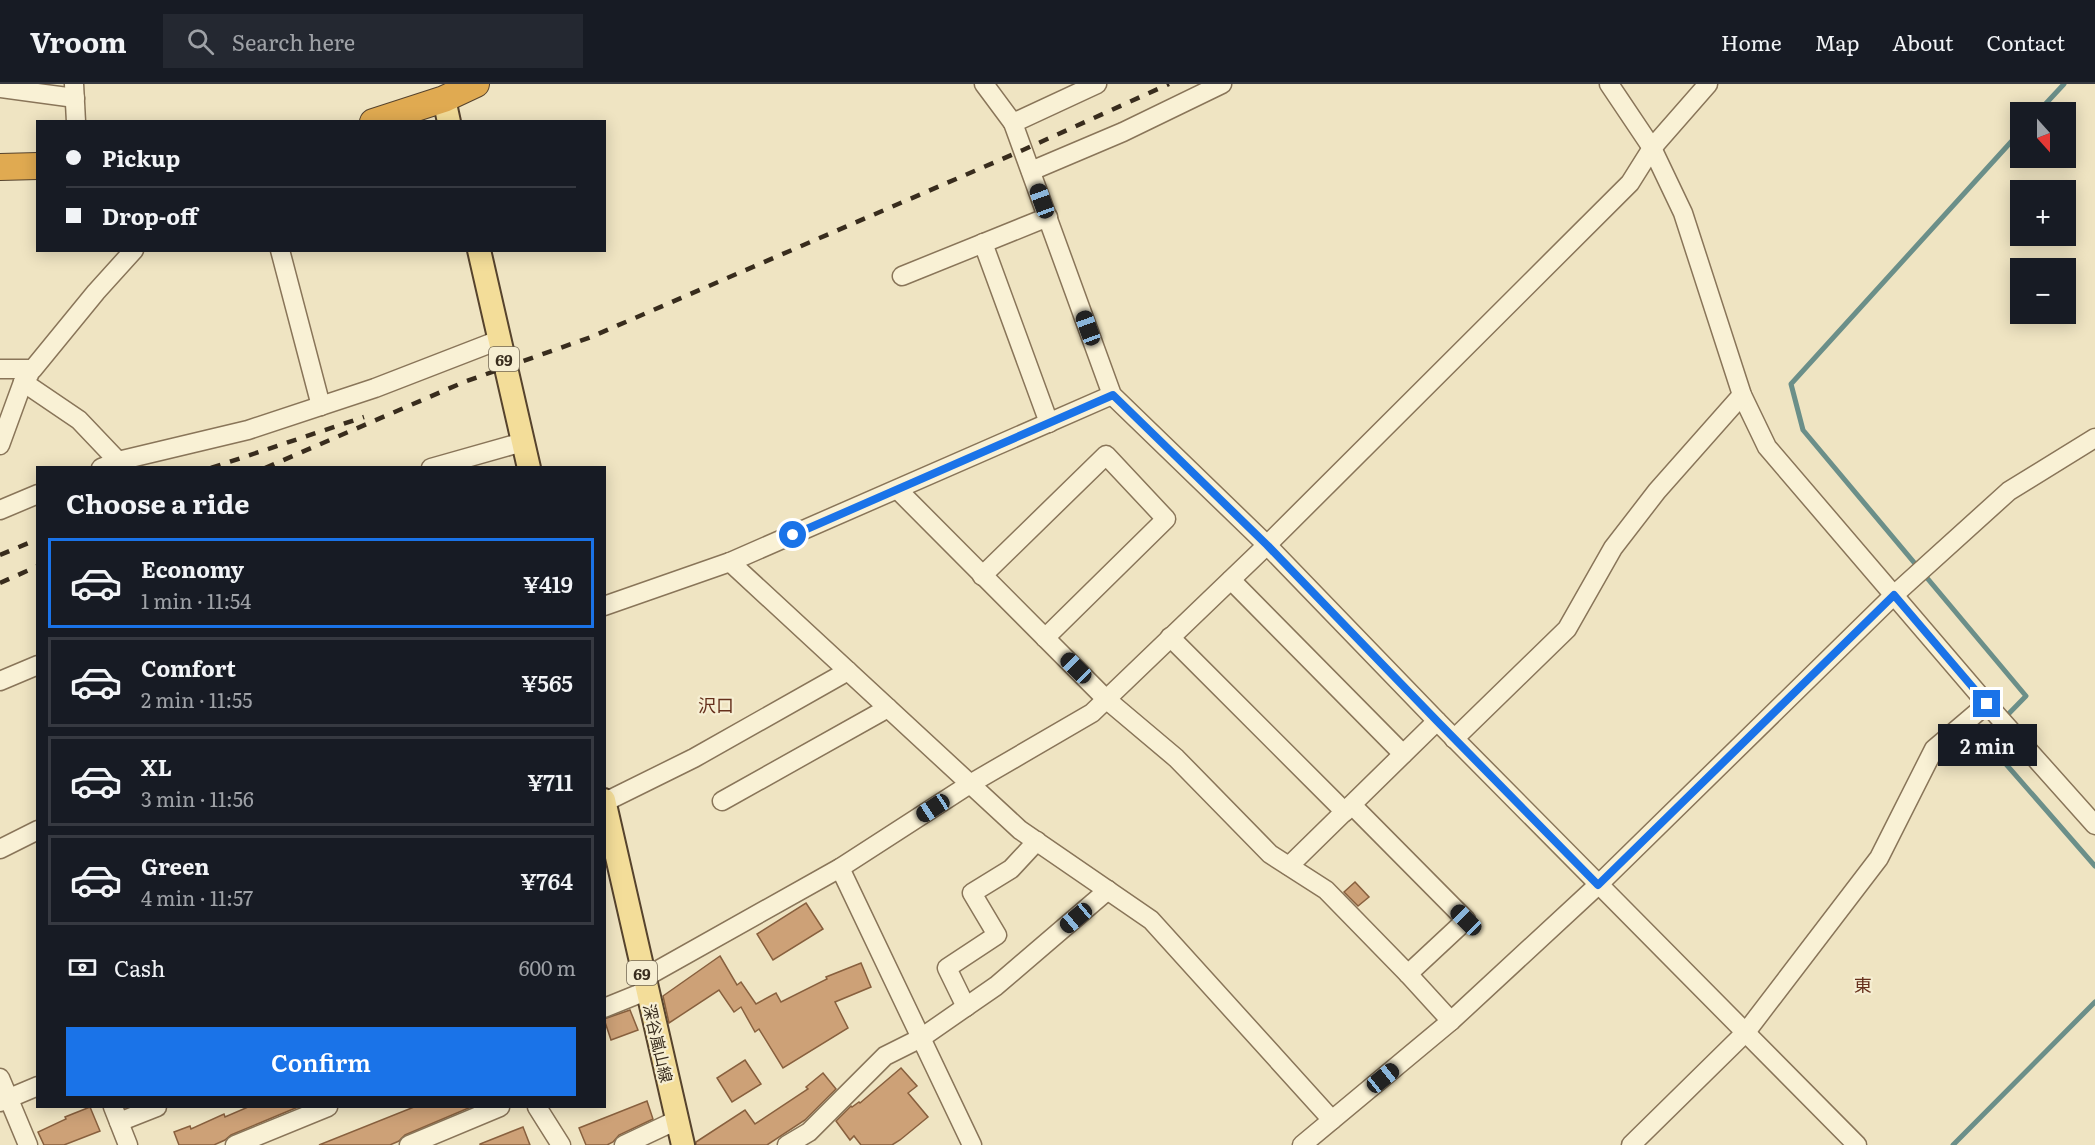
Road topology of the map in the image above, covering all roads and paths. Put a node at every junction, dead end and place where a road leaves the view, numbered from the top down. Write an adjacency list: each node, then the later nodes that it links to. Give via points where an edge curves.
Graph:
1 (476, 84): 9 (highway)
2 (984, 84): 12 (street)
3 (1097, 84): 12 (street)
4 (1222, 84): 16 (street)
5 (1609, 84): 13 (street)
6 (1708, 84): 13 (street)
7 (0, 88): 8 (street)
8 (74, 91): 10 (street)
9 (446, 110): 11 (highway)
10 (76, 120)
11 (385, 120)
12 (1013, 123): 16 (street)
13 (1652, 148): 27 (street, via 1683,213); 40 (street, via 1630,183)
14 (36, 166): 15 (highway)
15 (0, 167)
16 (1031, 171): 17 (street)
17 (1048, 217): 18 (street); 26 (street)
18 (983, 243): 22 (street); 29 (street)
19 (132, 252): 25 (street)
20 (281, 252): 28 (street)
21 (479, 252): 23 (main road, 69)
22 (902, 276)
23 (499, 340): 28 (street); 31 (main road, 69)
24 (0, 369): 25 (street)
25 (28, 376): 32 (street); 33 (street, via 80,420)
26 (1113, 395): 29 (street); 40 (street)
27 (1742, 395): 44 (street, via 1767,447); 55 (street, via 1613,548 1567,629)
28 (321, 406): 33 (street, via 248,430)
29 (1049, 423): 37 (street)
30 (2095, 438): 44 (street, via 2009,491)
31 (523, 442): 35 (street); 36 (main road, 69)
32 (0, 445)
33 (118, 461): 34 (street)
34 (106, 466)
35 (438, 466)
36 (529, 466)
37 (898, 490): 41 (street); 42 (street)
38 (36, 495): 39 (street)
39 (0, 510)
40 (1267, 545): 43 (street); 54 (street)
41 (730, 562): 45 (street); 49 (street)
42 (982, 576): 46 (street); 46 (street, via 1106,455 1166,519)
43 (1231, 580): 47 (street); 56 (street)
44 (1894, 595): 52 (street); 69 (street)
45 (606, 605)
46 (1045, 638): 51 (street)
47 (1170, 638): 51 (street); 60 (street)
48 (36, 666): 50 (street)
49 (848, 671): 53 (street); 58 (street, via 694,759)
50 (0, 681)
51 (1106, 699): 57 (street, via 1092,713); 67 (street, via 1176,758 1270,854)
52 (1987, 704): 62 (street); 76 (street, via 1934,749 1879,858)
53 (888, 708): 57 (street); 59 (street)
54 (1437, 721): 55 (street); 56 (street)
55 (1454, 739): 69 (street)
56 (1403, 754): 60 (street)
57 (970, 784): 64 (street); 68 (street)
58 (606, 801)
59 (722, 801)
60 (1349, 808): 67 (street); 71 (street, via 1466,920)
61 (606, 811): 66 (main road, 深谷嵐山線 / 69)
62 (2095, 825)
63 (36, 831): 65 (street)
64 (1037, 842): 70 (street); 74 (street, via 1011,869 972,893 997,935 947,968)
65 (0, 849)
66 (610, 853): 72 (main road, 深谷嵐山線 / 69)
67 (1289, 866): 71 (street, via 1326,890)
68 (840, 868): 72 (street); 77 (street)
69 (1598, 885): 75 (street); 76 (street)
70 (1108, 890): 74 (street); 87 (street, via 1151,920)
71 (1408, 974): 75 (street)
72 (645, 985): 73 (street); 86 (main road, 深谷嵐山線 / 69)
73 (606, 1007)
74 (966, 1007): 77 (street)
75 (1451, 1021): 87 (street)
76 (1746, 1032): 98 (street); 99 (street)
77 (921, 1038): 95 (street, via 885,1056 809,1132); 96 (street)
78 (0, 1078): 80 (street)
79 (36, 1087): 80 (street)
80 (4, 1100): 88 (street)
81 (152, 1108): 85 (street)
82 (326, 1108): 90 (street)
83 (498, 1108): 91 (street)
84 (538, 1108): 92 (street)
85 (116, 1115): 89 (street)
86 (676, 1120): 93 (street); 94 (main road, 深谷嵐山線 / 69)
87 (1332, 1120): 97 (street)
88 (28, 1145)
89 (128, 1145)
90 (235, 1145)
91 (410, 1145)
92 (561, 1145)
93 (624, 1145)
94 (683, 1145)
95 (787, 1145)
96 (972, 1145)
97 (1302, 1145)
98 (1631, 1145)
99 (1857, 1145)

